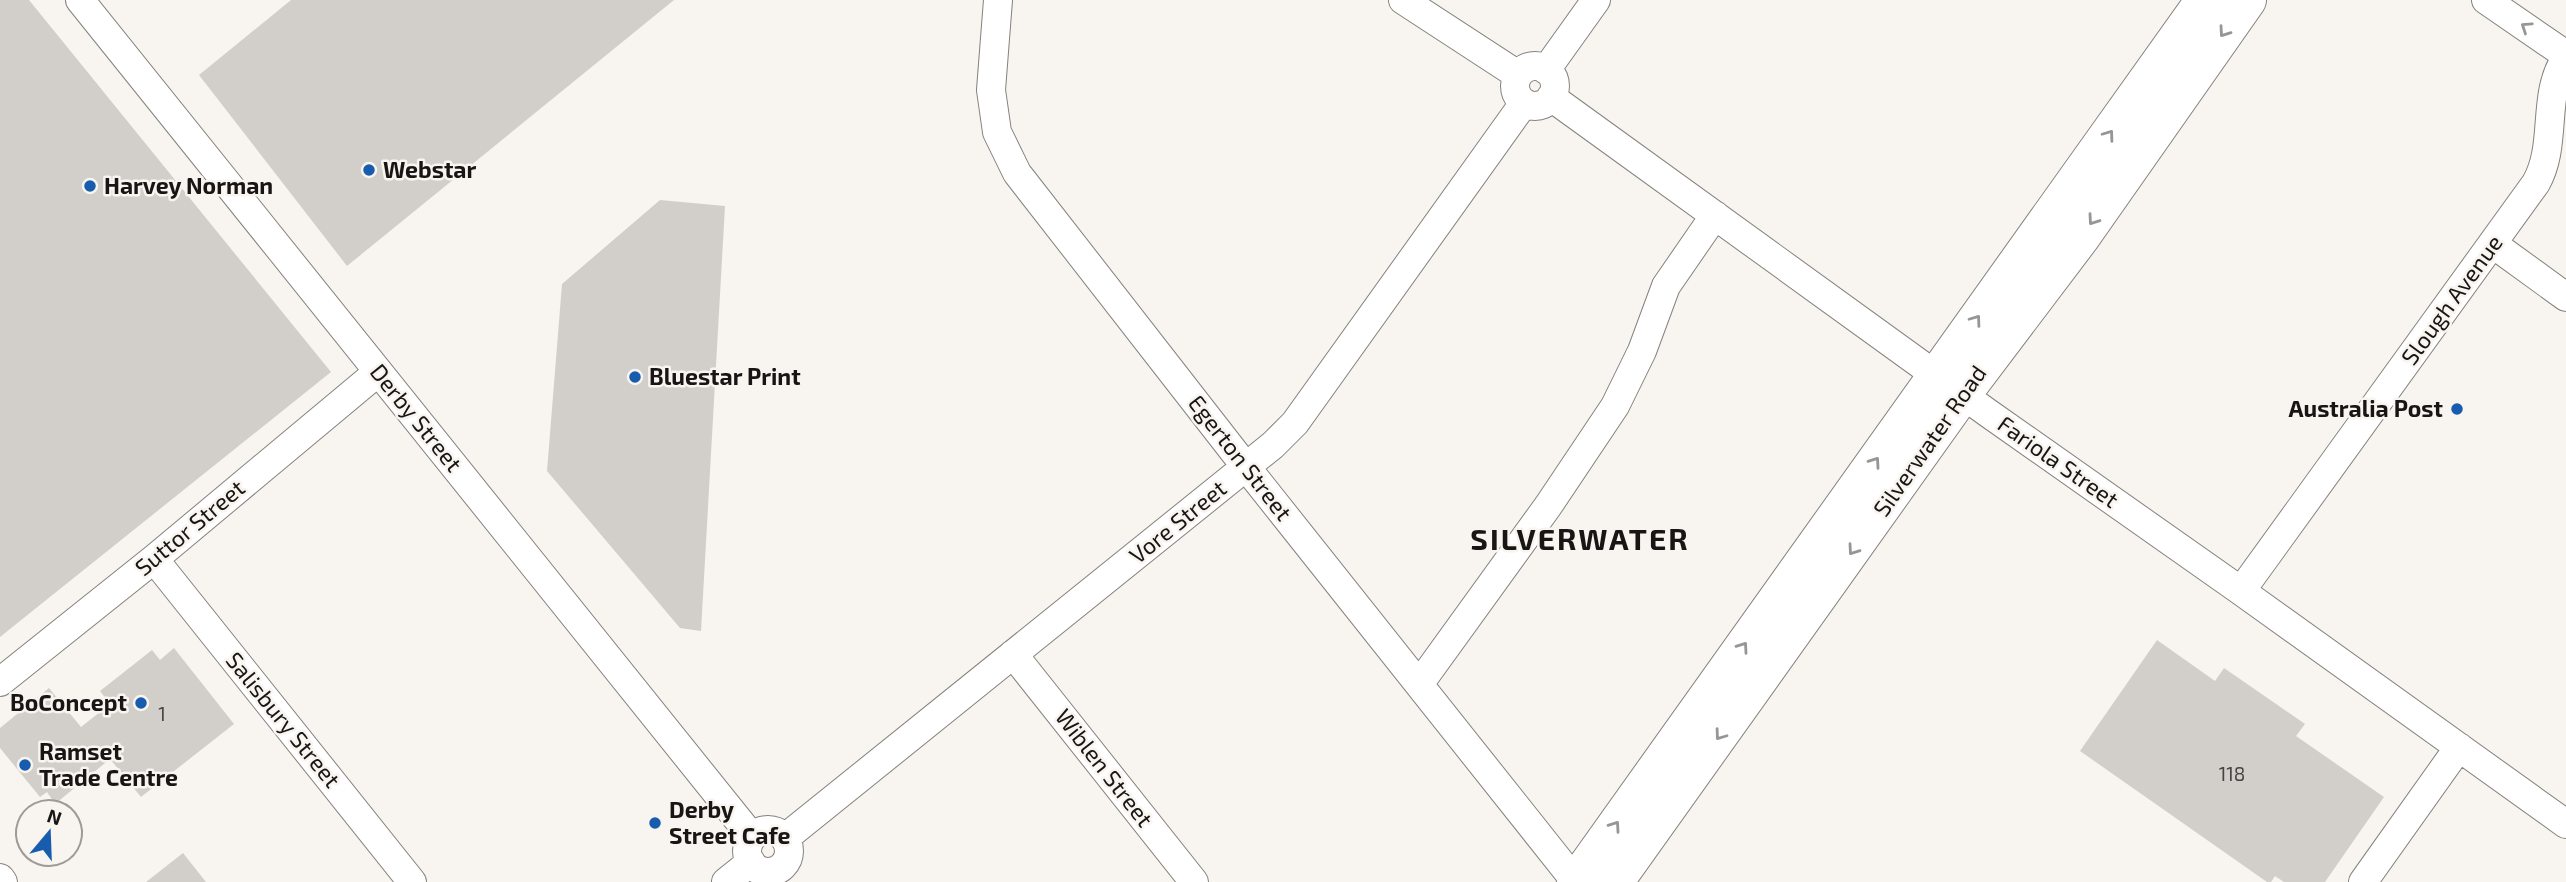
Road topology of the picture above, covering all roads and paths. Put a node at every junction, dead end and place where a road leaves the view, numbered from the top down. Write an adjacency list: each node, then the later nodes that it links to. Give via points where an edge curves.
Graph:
1 (80, 0): 13 (street, Derby Street)
2 (998, 0): 15 (street, Egerton Street, via 990,90 997,132 1017,173)
3 (1403, 0): 9 (street, via 1518,75 1516,93)
4 (1595, 0): 9 (street, Vore Street)
5 (2205, 0): 14 (highway, Silverwater Road, one-way to 5)
6 (2247, 0): 14 (highway, Silverwater Road, one-way to 14, via 2080,238)
7 (2486, 0): 8 (street, one-way to 7)
8 (2566, 56): 11 (street, Slough Avenue, via 2553,83 2542,173)
9 (1541, 90): 10 (street, Fariola Street); 15 (street, Vore Street, via 1295,423)
10 (1715, 215): 14 (street, Fariola Street); 20 (street, via 1666,285 1642,351 1615,406)
11 (2493, 244): 12 (street); 17 (street, Slough Avenue)
12 (2566, 297)
13 (378, 372): 16 (street, Suttor Street); 23 (street, Derby Street)
14 (1949, 385): 17 (street, Fariola Street); 28 (highway, Silverwater Road, one-way to 14); 29 (highway, Silverwater Road, one-way to 29)
15 (1246, 467): 18 (street, Vore Street); 20 (street, Egerton Street)
16 (154, 558): 19 (street, Suttor Street); 25 (street, Salisbury Street)
17 (2241, 591): 21 (street, Fariola Street)
18 (1013, 654): 24 (street, Vore Street); 27 (street, Wiblen Street)
19 (0, 682)
20 (1420, 683): 28 (street, Egerton Street)
21 (2459, 747): 22 (street, Fariola Street); 30 (street)
22 (2566, 824)
23 (752, 850): 24 (street, via 755,867 766,872); 24 (street, via 757,833 780,833); 26 (street)
24 (788, 862)
25 (412, 882)
26 (726, 882)
27 (1194, 882)
28 (1576, 882)
29 (1614, 882)
30 (2363, 882)

